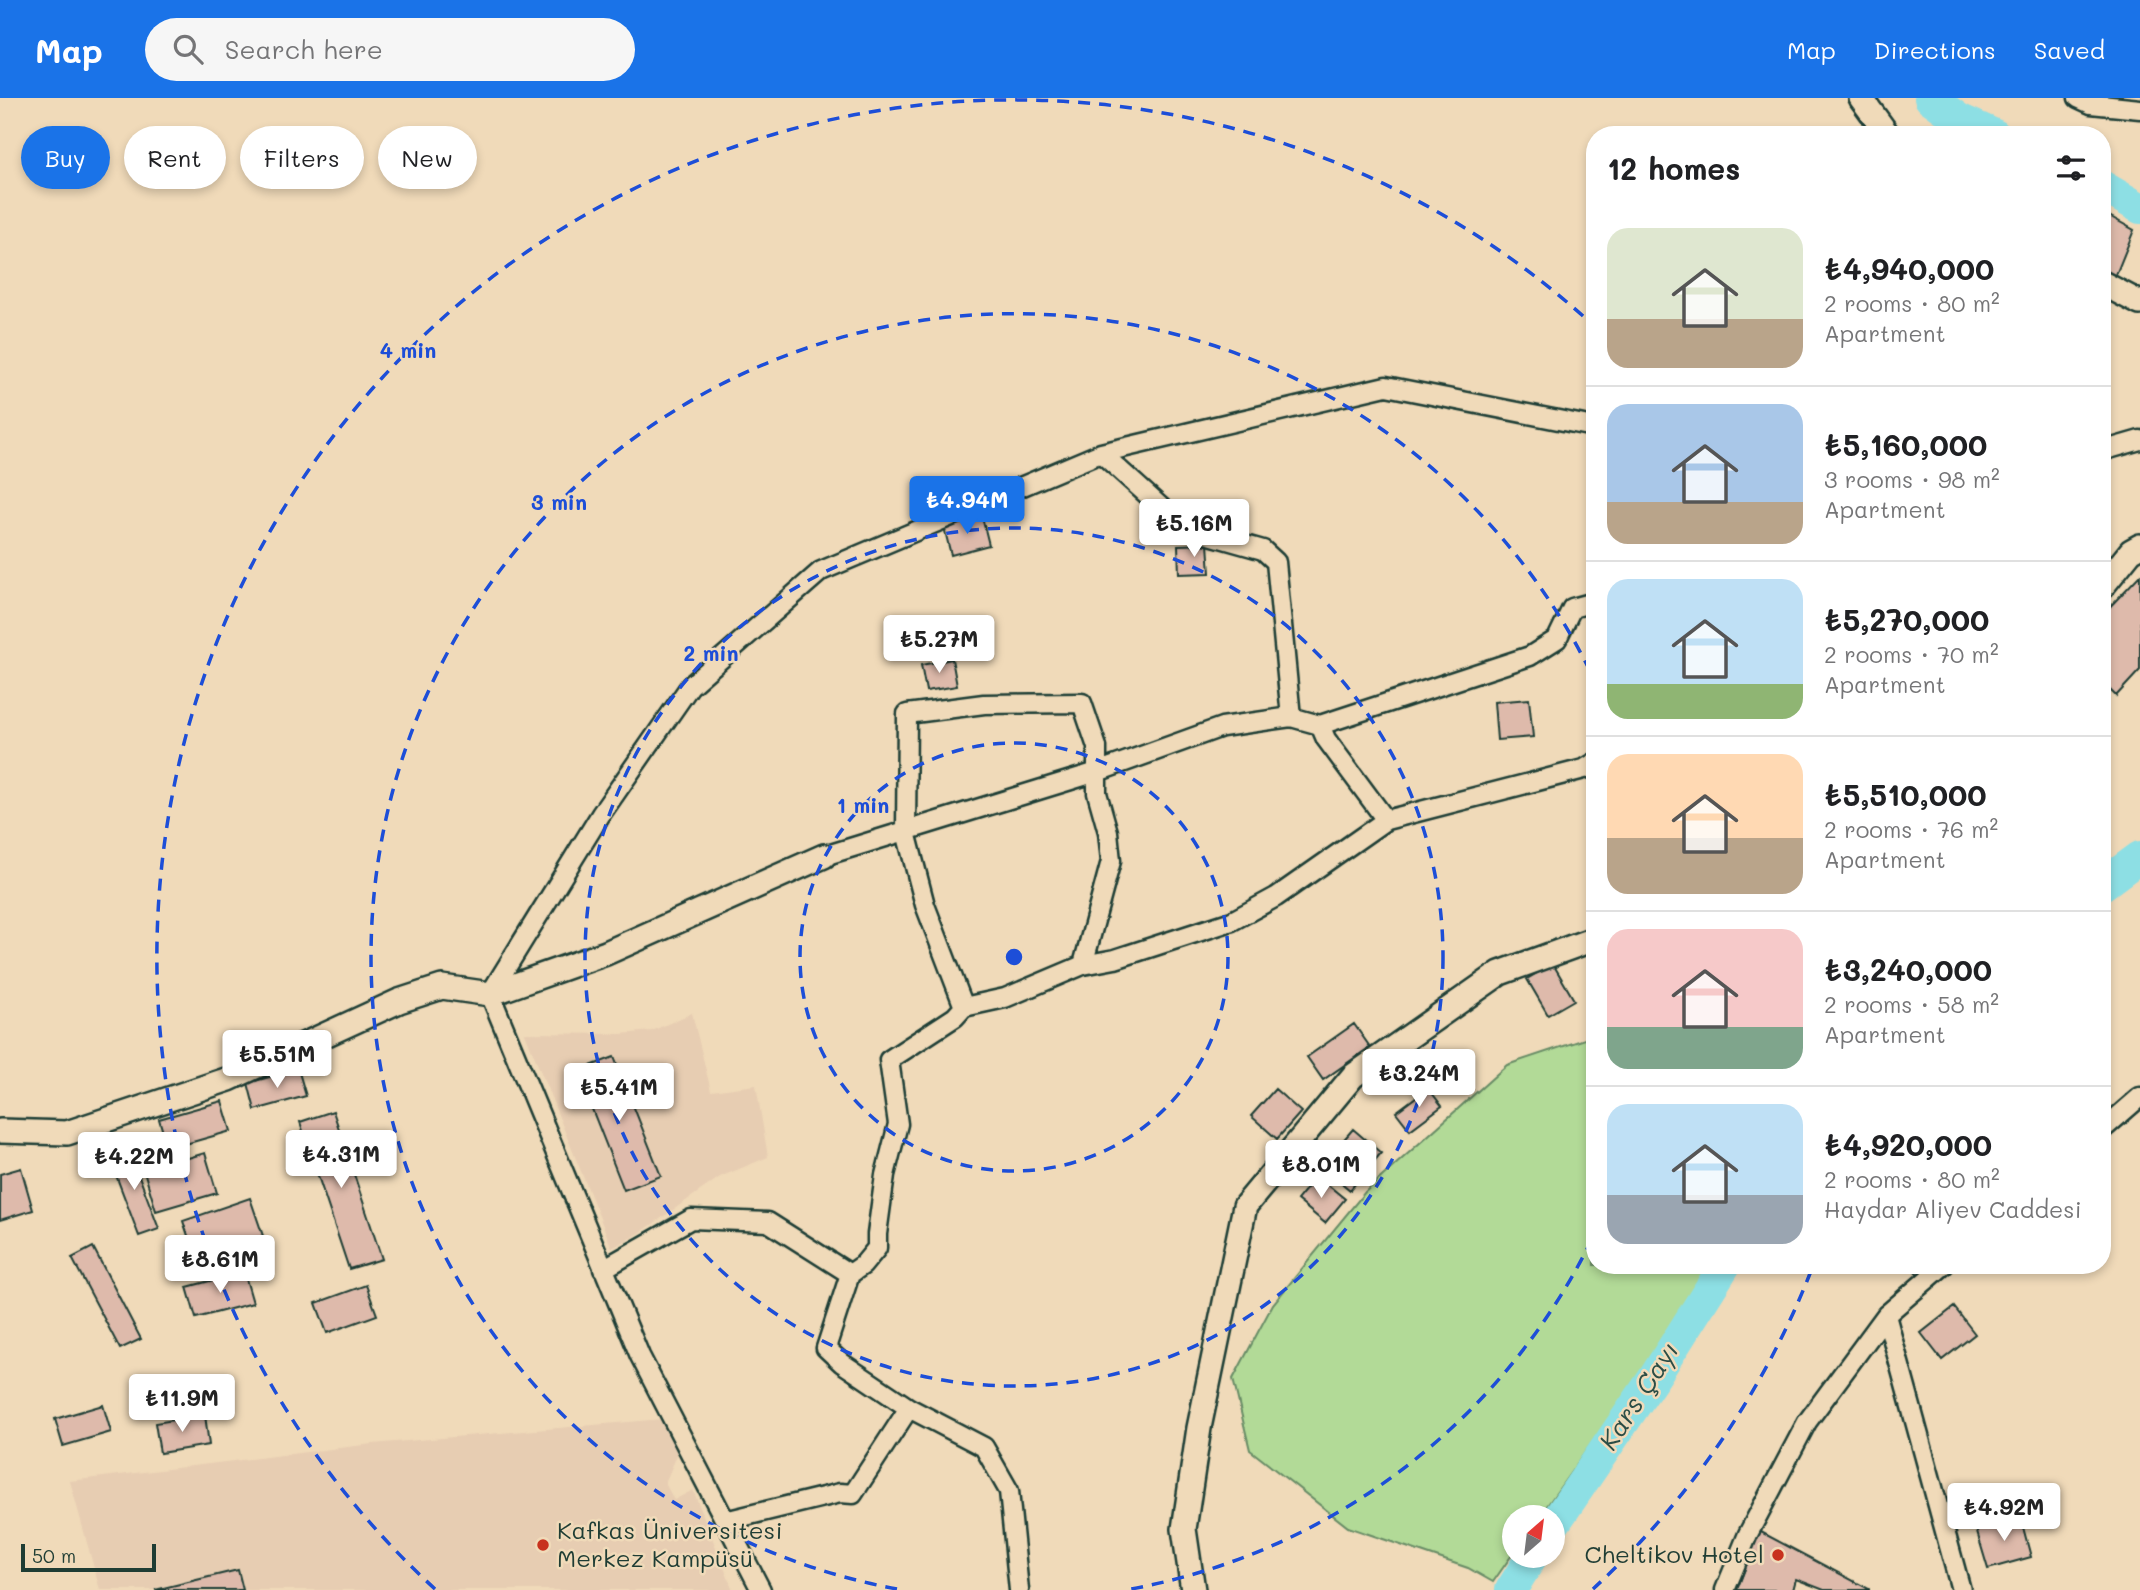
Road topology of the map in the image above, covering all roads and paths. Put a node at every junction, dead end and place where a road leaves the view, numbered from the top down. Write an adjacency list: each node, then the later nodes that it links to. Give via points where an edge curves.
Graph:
1 (1861, 98): 4 (street)
2 (2078, 98): 3 (street, via 2091,104)
3 (2140, 109)
4 (1881, 126)
5 (2111, 288): 6 (street)
6 (2140, 303)
7 (1586, 426): 10 (street, via 1386,386)
8 (2140, 440): 9 (street)
9 (2111, 448)
10 (1101, 453): 14 (street, via 1173,519 1199,532 1263,550 1276,562); 23 (street, via 821,571 690,685 601,814)
11 (2140, 547): 12 (street, via 2131,551)
12 (2111, 576)
13 (1586, 604): 15 (street, via 1572,608 1557,639 1530,656)
14 (1291, 717): 15 (street); 17 (street, via 1222,727)
15 (1320, 725): 18 (street)
16 (1586, 768): 18 (street)
17 (1097, 772): 19 (street); 19 (street, via 1097,747 1082,703 984,704 907,714); 22 (street, via 1111,861)
18 (1386, 820): 22 (street, via 1276,897 1232,921)
19 (906, 832): 20 (street); 24 (street, via 925,905)
20 (824, 856): 23 (street, via 606,953)
21 (1586, 942): 36 (street, via 1500,973 1353,1076 1245,1206 1199,1428 1184,1529)
22 (1083, 965): 24 (street, via 1005,998)
23 (490, 995): 27 (street, via 442,987 399,1001 229,1079 67,1133); 28 (street)
24 (964, 1007): 29 (street, via 889,1060 898,1124 877,1248)
25 (2140, 1097): 26 (street)
26 (2111, 1122)
27 (0, 1131)
28 (603, 1269): 29 (street, via 691,1219 768,1222); 33 (street, via 640,1356)
29 (850, 1274): 32 (street, via 826,1348)
30 (1934, 1274): 31 (street)
31 (1886, 1315): 37 (street, via 1807,1422 1748,1534); 38 (street)
32 (909, 1408): 33 (street, via 853,1494 840,1493); 35 (street, via 984,1447 1009,1491)
33 (725, 1521): 34 (street)
34 (761, 1590)
35 (1019, 1590)
36 (1193, 1590)
37 (1725, 1590)
38 (1961, 1590)

